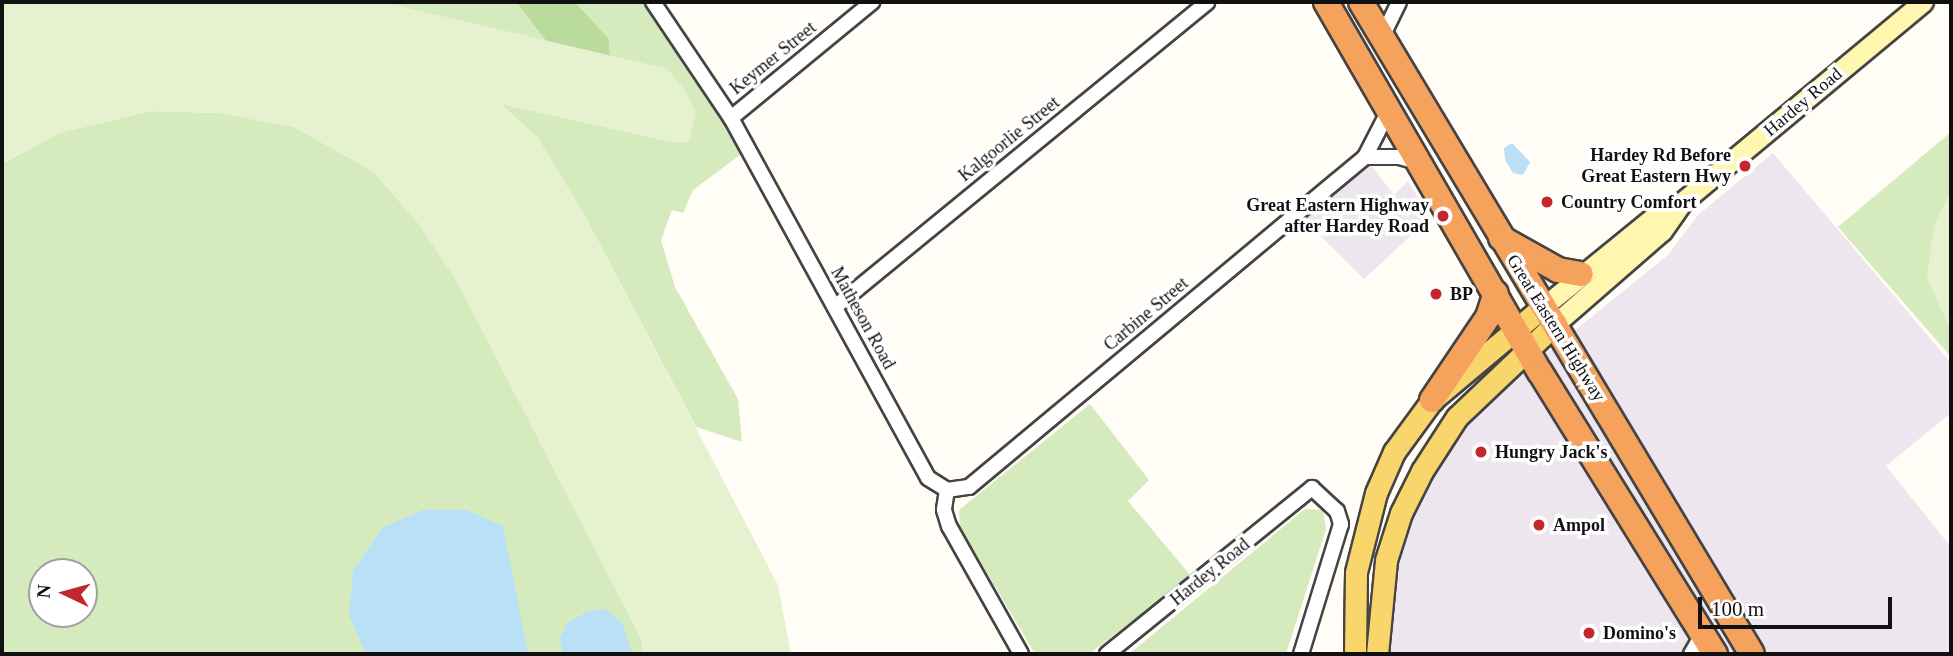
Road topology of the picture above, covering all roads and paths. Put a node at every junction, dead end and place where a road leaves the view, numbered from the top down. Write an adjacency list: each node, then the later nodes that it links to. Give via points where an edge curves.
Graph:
1 (653, 2): 10 (street, Matheson Road)
2 (872, 2): 10 (street, Keymer Street)
3 (1208, 2): 17 (street, Kalgoorlie Street)
4 (1326, 2): 9 (highway, Great Eastern Highway)
5 (1361, 2): 8 (highway, Great Eastern Highway)
6 (1399, 2): 8 (street)
7 (1923, 2): 13 (main road, Hardey Road)
8 (1382, 37): 14 (highway, Great Eastern Highway)
9 (1390, 110): 11 (street, Carbine Street); 12 (highway, Great Eastern Highway)
10 (731, 118): 17 (street, Matheson Road)
11 (1364, 156): 12 (street); 21 (street, Carbine Street, via 969,488)
12 (1420, 163): 16 (highway, Great Eastern Highway)
13 (1682, 202): 15 (main road, Hardey Road, via 1665,208); 18 (main road, Hardey Road, via 1662,231)
14 (1500, 238): 15 (highway, via 1558,270); 18 (highway, Great Eastern Highway)
15 (1581, 274): 18 (main road, Hardey Road)
16 (1496, 293): 19 (highway, Great Eastern Highway); 20 (highway, via 1488,317)
17 (835, 307): 21 (street, Matheson Road, via 928,478)
18 (1550, 315): 19 (main road); 28 (highway, Great Eastern Highway)
19 (1522, 339): 20 (main road); 22 (highway, Great Eastern Highway); 27 (main road, via 1457,417 1417,481 1387,560)
20 (1432, 400): 26 (main road, via 1400,442 1376,493 1356,572)
21 (947, 490): 23 (street, via 944,510 949,526)
22 (1703, 647)
23 (1021, 654)
24 (1107, 654): 25 (street, Hardey Road, via 1312,488 1336,511 1342,524)
25 (1301, 654)
26 (1355, 654)
27 (1377, 654)
28 (1752, 654)

